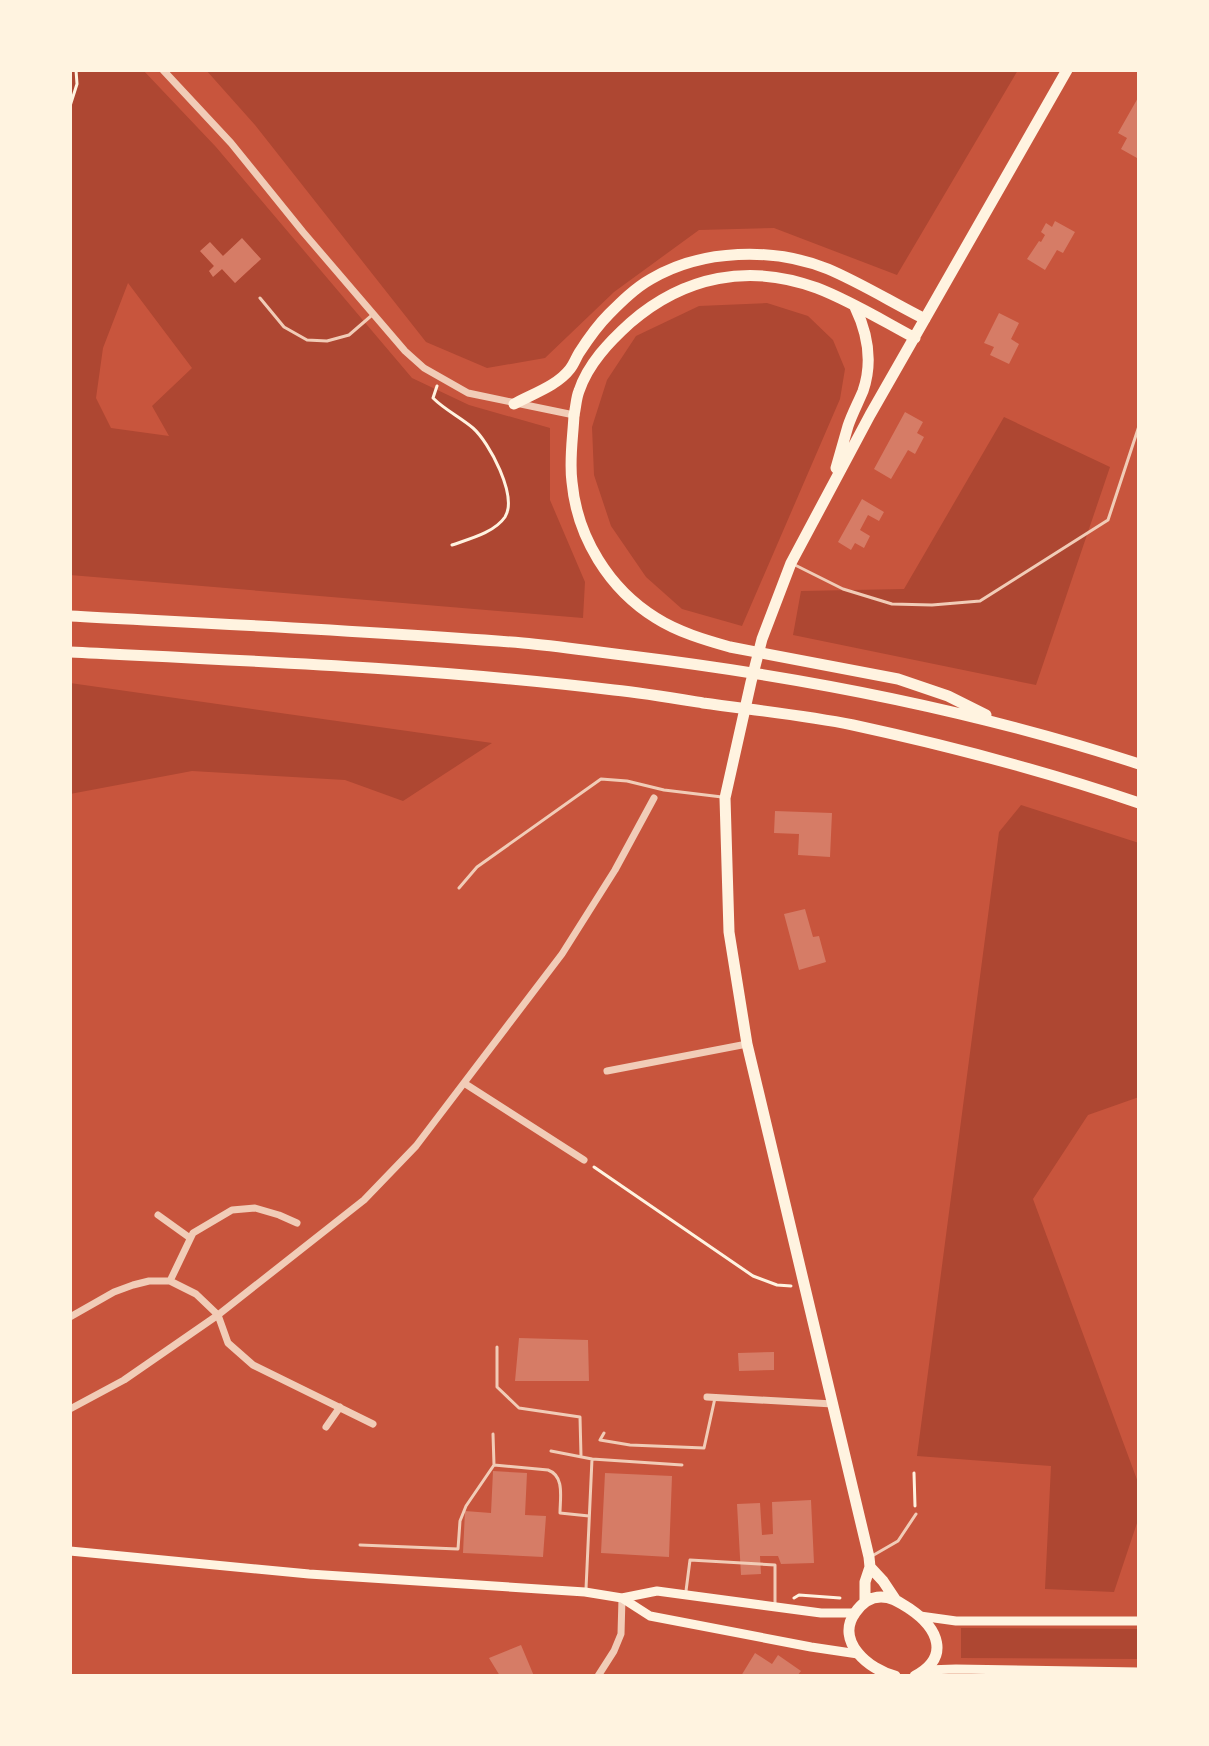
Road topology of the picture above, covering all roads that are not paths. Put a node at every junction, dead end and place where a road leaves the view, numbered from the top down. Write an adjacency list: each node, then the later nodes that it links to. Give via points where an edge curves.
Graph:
1 (163, 70): 5 (street)
2 (1067, 70): 6 (main road)
3 (260, 298): 5 (lane, via 284,327 307,340 349,335)
4 (855, 307): 7 (main road); 9 (main road, via 784,278 749,274 677,291 608,343 579,390); 11 (main road, via 868,346 868,366)
5 (374, 313): 8 (street, via 405,351 440,379 468,393)
6 (925, 319): 7 (main road); 8 (main road, via 828,269 797,260 737,255 707,259 649,280 591,334 570,369)
7 (915, 338): 11 (main road)
8 (514, 404): 9 (street)
9 (574, 415): 15 (main road, via 571,482 589,544 623,593 657,620 730,647 898,679)
10 (1139, 426): 12 (lane, via 1108,520 980,601 892,604 843,589)
11 (831, 488): 12 (main road)
12 (791, 563): 17 (main road, via 762,639)
13 (70, 616): 15 (main road, via 525,643 743,671)
14 (70, 652): 19 (main road, via 521,681 777,712 996,758)
15 (1006, 725): 16 (main road)
16 (1139, 764)
17 (727, 792): 20 (lane, via 664,790 601,779 477,867); 21 (main road, via 729,932)
18 (654, 798): 23 (street, via 562,954)
19 (1139, 803)
20 (459, 888)
21 (747, 1044): 22 (street); 33 (main road)
22 (607, 1071)
23 (464, 1083): 24 (street); 29 (street, via 416,1146 364,1200)
24 (584, 1160)
25 (158, 1215): 27 (street)
26 (297, 1223): 27 (street, via 255,1208 232,1210)
27 (190, 1238): 28 (street)
28 (170, 1281): 29 (street, via 196,1294); 30 (street, via 133,1285)
29 (218, 1315): 34 (street, via 228,1343 253,1365); 35 (street, via 124,1380)
30 (70, 1317)
31 (497, 1347): 41 (lane, via 497,1387 519,1408 580,1417)
32 (711, 1398): 33 (street); 38 (lane, via 704,1448 600,1440)
33 (833, 1404): 49 (main road)
34 (340, 1407): 36 (street); 37 (street)
35 (70, 1409)
36 (373, 1424)
37 (326, 1427)
38 (604, 1433)
39 (493, 1434): 43 (lane)
40 (551, 1451): 41 (lane)
41 (581, 1456): 42 (lane)
42 (592, 1459): 44 (lane); 46 (lane)
43 (494, 1465): 46 (lane, via 556,1473 560,1513); 47 (lane, via 466,1506 458,1549)
44 (682, 1465)
45 (916, 1514): 49 (lane, via 898,1541)
46 (589, 1516): 50 (lane)
47 (360, 1545)
48 (70, 1551): 50 (main road)
49 (869, 1562): 53 (main road); 54 (main road)
50 (585, 1592): 52 (main road)
51 (685, 1594): 52 (main road, via 657,1591); 55 (main road); 55 (lane, via 690,1560 775,1565)
52 (622, 1598): 59 (main road, via 650,1616); 63 (street, via 621,1634)
53 (895, 1599): 54 (main road); 57 (main road)
54 (865, 1602): 56 (main road)
55 (775, 1606): 56 (main road)
56 (854, 1613): 59 (main road, via 850,1633)
57 (920, 1616): 58 (main road, via 956,1621); 60 (main road, via 938,1645)
58 (1139, 1621)
59 (858, 1654): 61 (main road)
60 (926, 1670): 62 (main road); 65 (main road)
61 (878, 1672): 64 (main road)
62 (1139, 1672)
63 (598, 1676)
64 (895, 1676)
65 (915, 1676)

